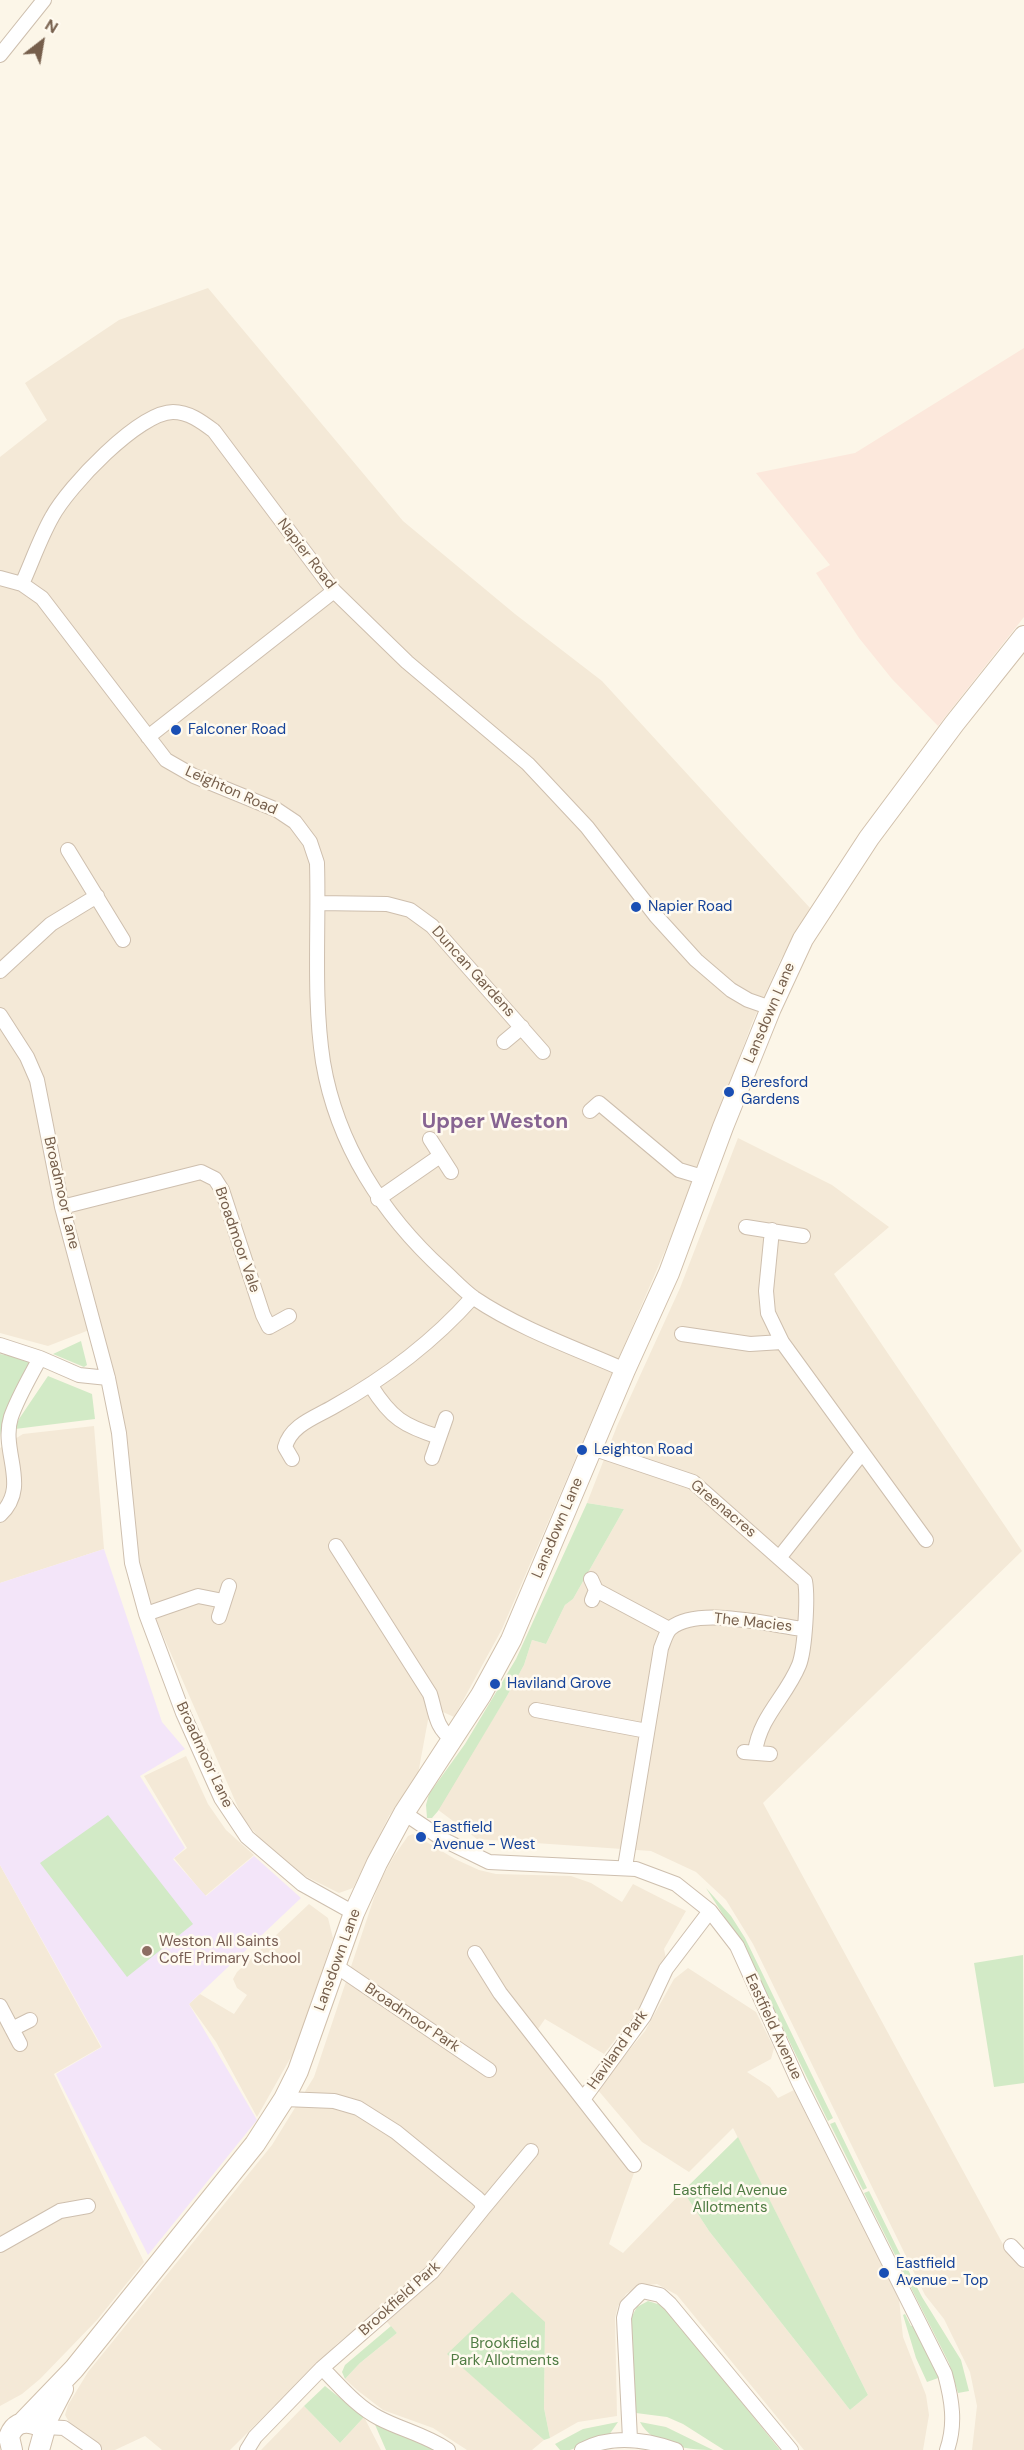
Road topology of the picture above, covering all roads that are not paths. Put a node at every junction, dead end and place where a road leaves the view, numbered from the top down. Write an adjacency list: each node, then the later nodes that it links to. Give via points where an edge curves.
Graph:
1 (44, 0): 2 (street)
2 (0, 55)
3 (0, 578): 4 (street, Leighton Road)
4 (22, 584): 5 (street, Napier Road, via 51,517 64,497 139,424 175,411 194,416 214,431); 7 (street, Leighton Road, via 42,598)
5 (334, 591): 7 (street); 13 (street, Napier Road, via 406,662 528,764 587,827 656,916 696,960 731,990)
6 (1024, 636): 13 (street, Lansdown Lane, via 954,724 822,907)
7 (148, 737): 10 (street, Leighton Road, via 177,767 277,810 295,822 310,842 317,863)
8 (68, 850): 9 (street)
9 (97, 896): 11 (street); 12 (street, via 51,924)
10 (318, 903): 15 (street, Duncan Gardens, via 387,904 410,910 432,926); 23 (street, Leighton Road, via 318,1006 323,1063 340,1124)
11 (123, 940)
12 (0, 971)
13 (771, 1008): 22 (street, Lansdown Lane)
14 (0, 1015): 24 (street, Broadmoor Lane, via 37,1080)
15 (522, 1027): 16 (street, Duncan Gardens); 17 (street, Duncan Gardens)
16 (504, 1042)
17 (543, 1052)
18 (590, 1111): 22 (street, via 599,1103 679,1170)
19 (430, 1138): 20 (street)
20 (440, 1156): 21 (street); 23 (street)
21 (451, 1172)
22 (706, 1178): 34 (street, Lansdown Lane)
23 (378, 1199): 28 (street, Leighton Road, via 421,1250)
24 (62, 1207): 29 (street, Broadmoor Vale, via 201,1172 215,1179 222,1190 269,1327); 35 (street, Broadmoor Lane)
25 (746, 1227): 26 (street)
26 (772, 1230): 27 (street); 31 (street, via 766,1291 768,1313)
27 (803, 1236)
28 (473, 1297): 34 (street, Leighton Road, via 533,1330); 36 (street, via 413,1357)
29 (289, 1316)
30 (682, 1334): 31 (street, via 750,1344)
31 (782, 1342): 40 (street)
32 (0, 1345): 33 (street)
33 (40, 1358): 35 (street, via 79,1375); 43 (street, via 10,1418 8,1437 15,1491)
34 (625, 1370): 39 (street, Lansdown Lane)
35 (108, 1378): 50 (street, Broadmoor Lane, via 119,1433 132,1563)
36 (371, 1386): 38 (street, via 383,1406 398,1420); 42 (street, via 296,1428 285,1447)
37 (446, 1418): 38 (street)
38 (439, 1437): 41 (street)
39 (592, 1448): 46 (street, Greenacres, via 693,1482); 56 (street, Lansdown Lane, via 511,1640)
40 (862, 1453): 44 (street); 46 (street)
41 (432, 1458)
42 (292, 1459)
43 (0, 1515)
44 (926, 1540)
45 (336, 1546): 56 (street, via 430,1694 442,1732)
46 (779, 1558): 53 (street, Greenacres, via 805,1581)
47 (229, 1586): 49 (street)
48 (593, 1590): 52 (street)
49 (223, 1600): 50 (street, via 198,1596); 51 (street)
50 (146, 1614): 61 (street, Broadmoor Lane, via 183,1713 232,1815 247,1837 291,1875)
51 (219, 1617)
52 (669, 1629): 53 (street, The Macies, via 682,1620 697,1618); 55 (street, via 661,1648)
53 (803, 1629): 57 (street, Greenacres, via 799,1665 758,1733)
54 (534, 1711): 55 (street)
55 (647, 1731): 59 (street)
56 (453, 1740): 58 (street, Lansdown Lane)
57 (756, 1753)
58 (404, 1813): 59 (street, Eastfield Avenue, via 444,1840 489,1862); 61 (street, Lansdown Lane)
59 (625, 1867): 60 (street, Eastfield Avenue, via 676,1884)
60 (710, 1911): 69 (street, Haviland Park, via 666,1969 644,2016); 90 (street, Eastfield Avenue, via 737,1946 799,2083 945,2374 952,2401)
61 (354, 1913): 63 (street, Lansdown Lane)
62 (475, 1953): 69 (street, Haviland Park, via 500,1993)
63 (336, 1966): 68 (street, Broadmoor Park); 70 (street, Lansdown Lane)
64 (0, 2007): 66 (street)
65 (30, 2020): 66 (street)
66 (12, 2029): 67 (street)
67 (20, 2044)
68 (489, 2070)
69 (584, 2098): 72 (street, Haviland Park)
70 (284, 2099): 74 (street, via 334,2101 358,2108 396,2132 477,2198); 78 (street, Lansdown Lane, via 255,2144)
71 (531, 2151): 74 (street, Brookfield Park)
72 (634, 2165)
73 (88, 2206): 75 (street, via 60,2211)
74 (482, 2210): 79 (street, Brookfield Park, via 432,2272)
75 (0, 2245)
76 (1011, 2246): 77 (street)
77 (1024, 2260)
78 (74, 2368): 80 (street, Lansdown Lane); 83 (street, Lansdown Lane)
79 (322, 2368): 85 (street, Brookfield Park); 86 (street, via 365,2410)
80 (23, 2422): 82 (street, Lansdown Lane, via 14,2427); 83 (street, via 39,2428)
81 (630, 2439): 87 (street, via 608,2440); 88 (street); 89 (street, via 624,2318 627,2306 642,2291 660,2295 670,2304)
82 (7, 2441)
83 (42, 2442): 84 (street, via 64,2427)
84 (94, 2449)
85 (247, 2450)
86 (448, 2450)
87 (582, 2450)
88 (676, 2450)
89 (791, 2450)
90 (947, 2450)

